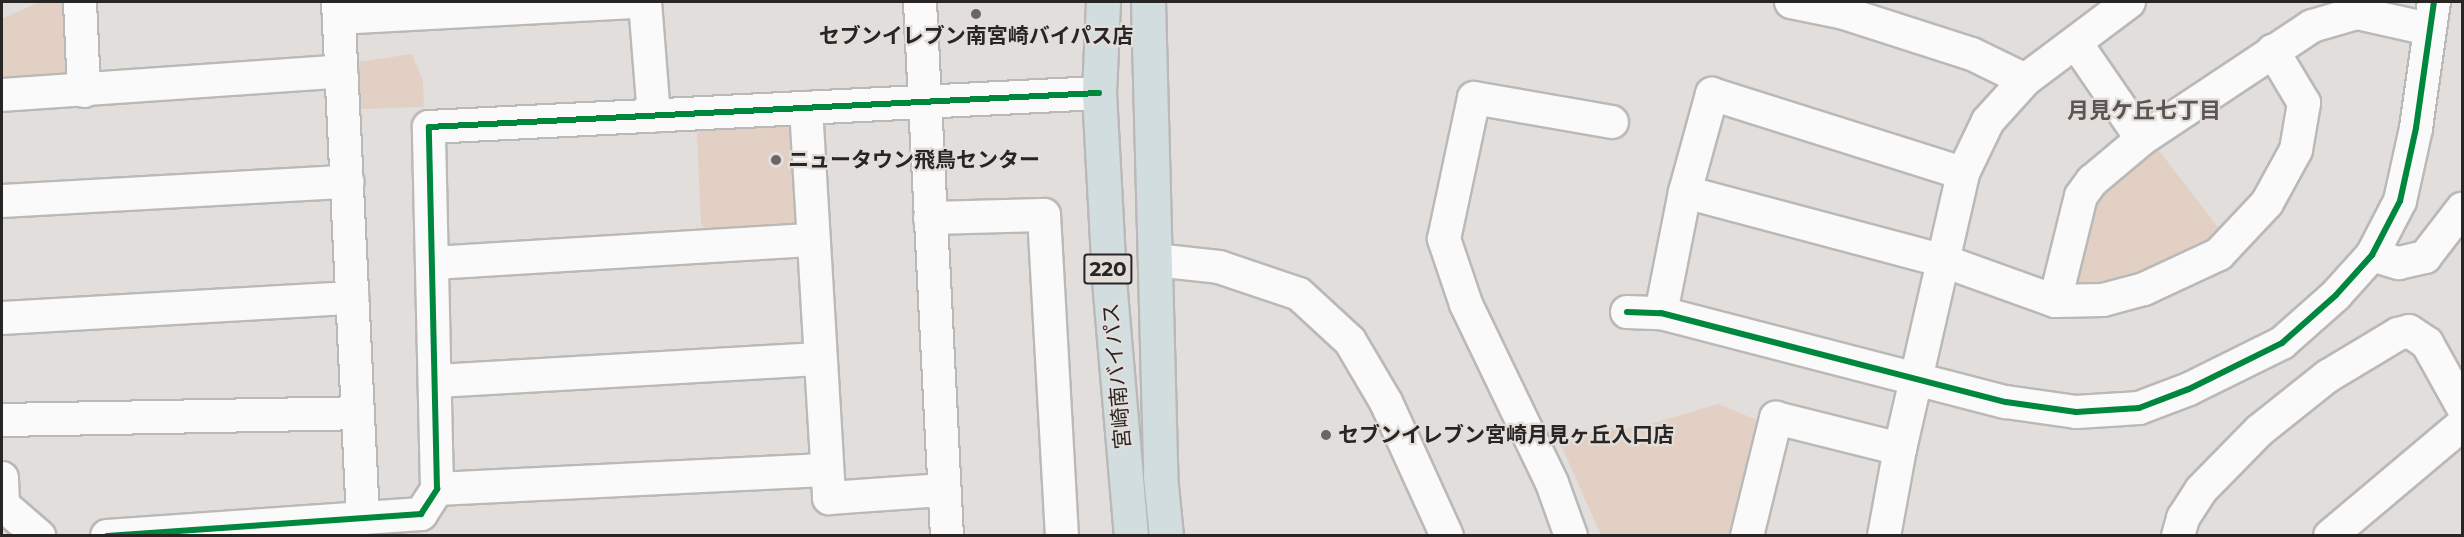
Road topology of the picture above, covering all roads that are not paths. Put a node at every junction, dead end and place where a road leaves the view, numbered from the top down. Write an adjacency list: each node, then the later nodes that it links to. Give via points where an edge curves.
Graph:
1 (80, 2): 16 (street)
2 (631, 2): 10 (street)
3 (645, 2): 21 (street)
4 (920, 2): 19 (street)
5 (1102, 2): 17 (highway, 宮崎南バイパス / 220)
6 (1148, 2): 32 (highway, 宮崎南バイパス / 220)
7 (1791, 2): 9 (street)
8 (2129, 2): 12 (street)
9 (1846, 7): 15 (street, via 1972,54)
10 (338, 10): 14 (street)
11 (2431, 15): 13 (street, via 2358,13 2312,26); 31 (street, via 2416,128 2400,201)
12 (2076, 43): 15 (street); 23 (street)
13 (2273, 51): 23 (street); 36 (street, via 2304,104 2296,150 2267,203 2219,254 2144,289 2103,300)
14 (341, 71): 16 (street); 25 (street)
15 (2025, 80): 24 (street, via 1988,120)
16 (84, 91): 18 (street)
17 (1099, 93): 19 (street); 58 (highway, 宮崎南バイパス / 220, via 1109,280)
18 (2, 95)
19 (923, 102): 20 (street); 29 (street)
20 (806, 108): 21 (street); 30 (street)
21 (654, 116): 34 (street, via 429,127)
22 (1612, 122): 61 (street, via 1474,98 1444,239 1466,304 1552,483)
23 (2142, 139): 36 (street, via 2092,181 2081,196)
24 (1964, 173): 26 (street, via 1713,94); 33 (street)
25 (347, 182): 27 (street); 35 (street)
26 (1685, 192): 33 (street); 38 (street)
27 (2, 201)
28 (2463, 209): 31 (street, via 2425,257 2399,263)
29 (930, 218): 51 (street); 57 (street, via 1044,215)
30 (813, 240): 34 (street); 40 (street)
31 (2372, 255): 41 (street, via 2336,295 2282,343 2189,389 2139,408 2076,412 2006,402)
32 (1155, 260): 59 (highway, 宮崎南バイパス / 220, via 1160,476); 60 (street, via 1219,267 1299,294 1350,341 1386,402)
33 (1941, 260): 36 (street); 41 (street)
34 (434, 263): 42 (street)
35 (352, 298): 39 (street); 44 (street)
36 (2055, 301)
37 (1627, 312): 38 (street)
38 (1661, 313): 41 (street)
39 (2, 318)
40 (819, 358): 42 (street); 48 (street)
41 (1918, 380): 47 (street)
42 (436, 381): 50 (street)
43 (2463, 406): 64 (street, via 2427,343 2409,331 2398,334 2328,376 2260,430 2202,490 2183,518)
44 (358, 412): 45 (street); 52 (street)
45 (2, 420)
46 (2463, 425): 65 (street)
47 (1900, 449): 62 (street, via 1776,418); 63 (street)
48 (825, 470): 50 (street); 51 (street, via 829,498)
49 (2, 478): 54 (street, via 3,505)
50 (437, 489): 52 (street, via 421,514)
51 (942, 490): 56 (street)
52 (363, 518): 53 (street)
53 (212, 532): 55 (street)
54 (39, 536)
55 (108, 536)
56 (947, 536)
57 (1062, 536)
58 (1131, 536)
59 (1166, 536)
60 (1447, 536)
61 (1571, 536)
62 (1747, 536)
63 (1884, 536)
64 (2178, 536)
65 (2330, 536)

